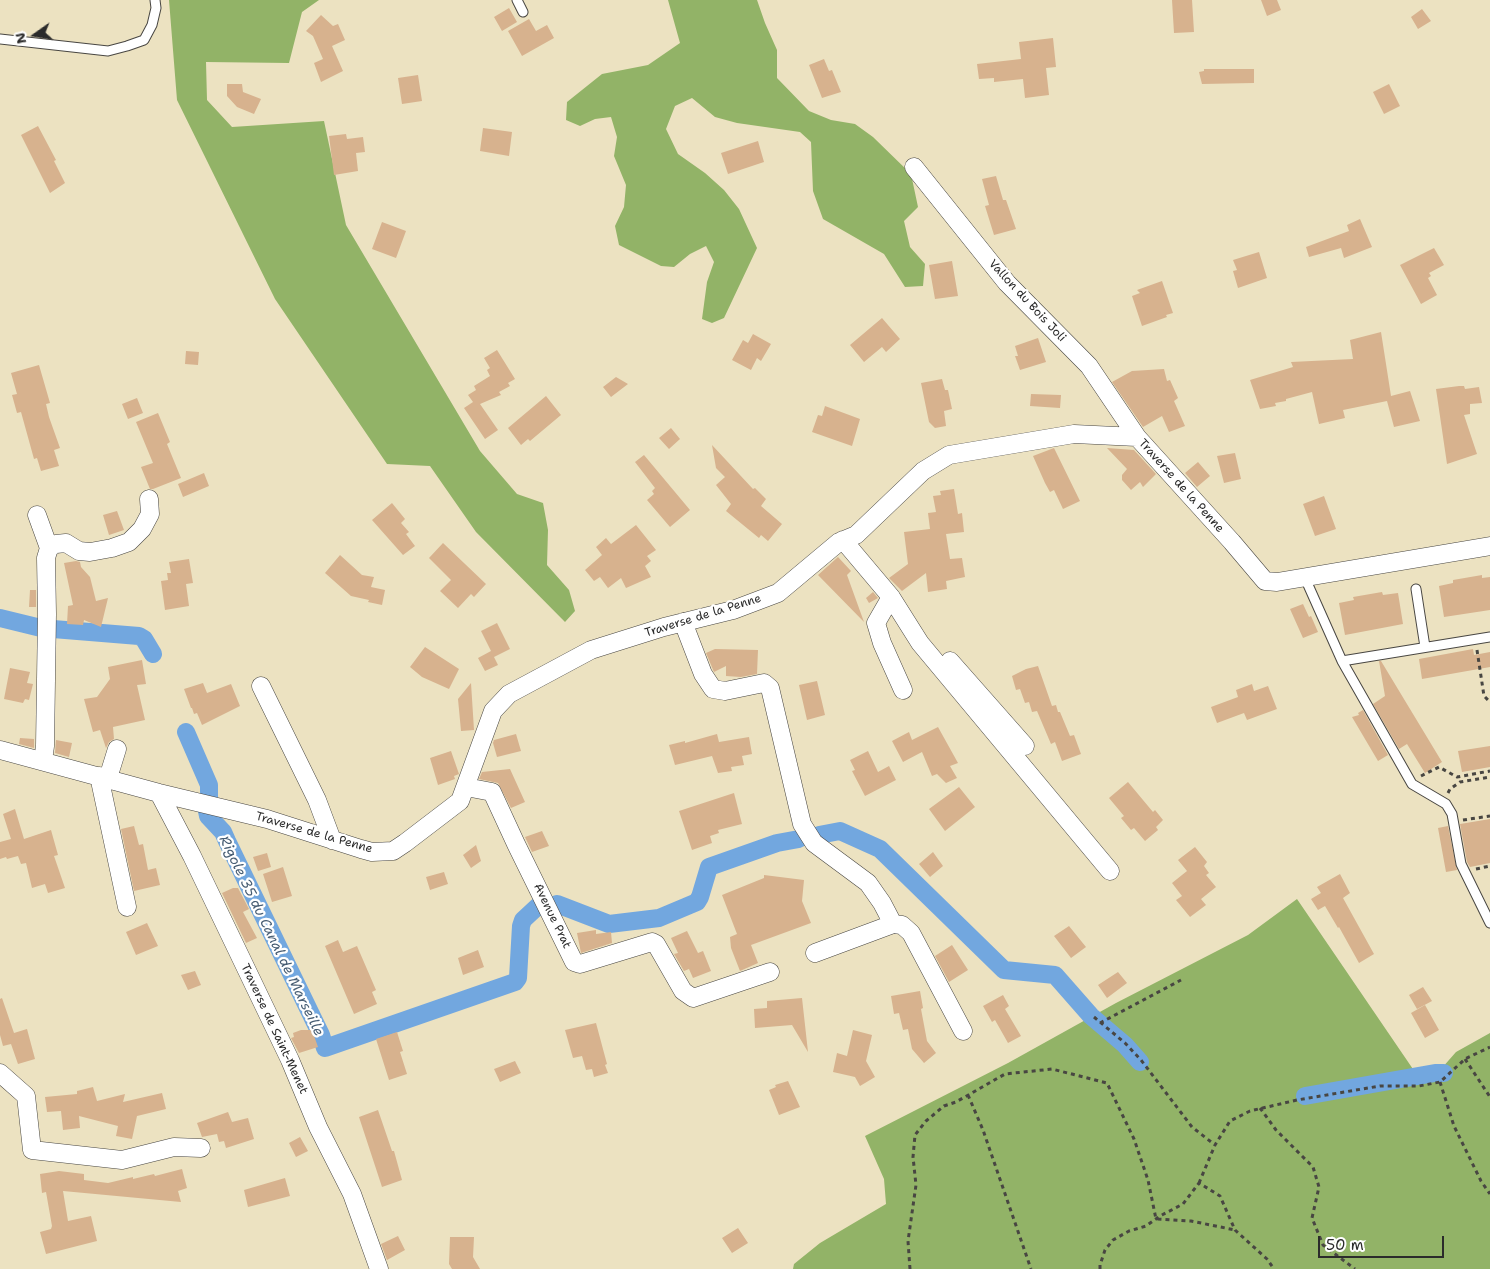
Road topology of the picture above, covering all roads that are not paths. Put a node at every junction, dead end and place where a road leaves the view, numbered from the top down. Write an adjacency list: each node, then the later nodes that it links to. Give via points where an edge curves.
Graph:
1 (155, 0): 4 (lane, via 152,25 144,40 108,51)
2 (517, 0): 3 (lane)
3 (523, 12)
4 (0, 39)
5 (914, 167): 6 (street, Vallon du Bois Joli, via 1007,283 1089,366)
6 (1137, 437): 9 (street, Traverse de la Penne, via 1074,434 949,455 923,471 856,535); 12 (street, Traverse de la Penne, via 1265,581)
7 (150, 500): 11 (street, via 150,514 142,529 129,542 90,552 80,551 66,543)
8 (37, 515): 11 (street)
9 (843, 540): 14 (street); 15 (street, Traverse de la Penne, via 778,593 733,610)
10 (1490, 546): 12 (street, Traverse de la Penne)
11 (50, 548): 24 (street, via 46,558)
12 (1305, 578): 18 (lane)
13 (1416, 589): 17 (lane)
14 (891, 596): 20 (street, via 876,623); 21 (street, via 908,608); 29 (street, via 920,643)
15 (683, 622): 26 (street, Traverse de la Penne, via 591,650 509,694 493,711); 32 (street, via 703,674 713,689 725,691 764,683 770,688 802,824 814,843 868,883)
16 (1490, 637): 17 (lane)
17 (1425, 647): 18 (lane)
18 (1342, 660): 31 (lane, via 1411,782 1444,803 1452,814 1461,864)
19 (261, 686): 28 (street, via 317,800)
20 (903, 690)
21 (1025, 746)
22 (117, 749): 25 (street)
23 (0, 750): 24 (street, Traverse de la Penne)
24 (43, 761): 25 (street, Traverse de la Penne)
25 (104, 777): 27 (street, Traverse de la Penne); 30 (street, via 102,795)
26 (466, 787): 28 (street, Traverse de la Penne, via 460,801 392,851 372,852); 34 (street, Avenue Prat, via 492,792 574,962 580,964 652,942 683,991 693,998)
27 (159, 793): 28 (street, Traverse de la Penne, via 267,819); 38 (street, Traverse de Saint-Menet, via 352,1194)
28 (332, 840)
29 (1110, 871)
30 (127, 907)
31 (1490, 923)
32 (893, 924): 33 (street); 35 (street, via 902,925 911,933)
33 (815, 953)
34 (770, 972)
35 (963, 1031)
36 (0, 1073): 37 (street, via 26,1096 32,1150 122,1160 174,1147)
37 (201, 1148)
38 (379, 1269)

